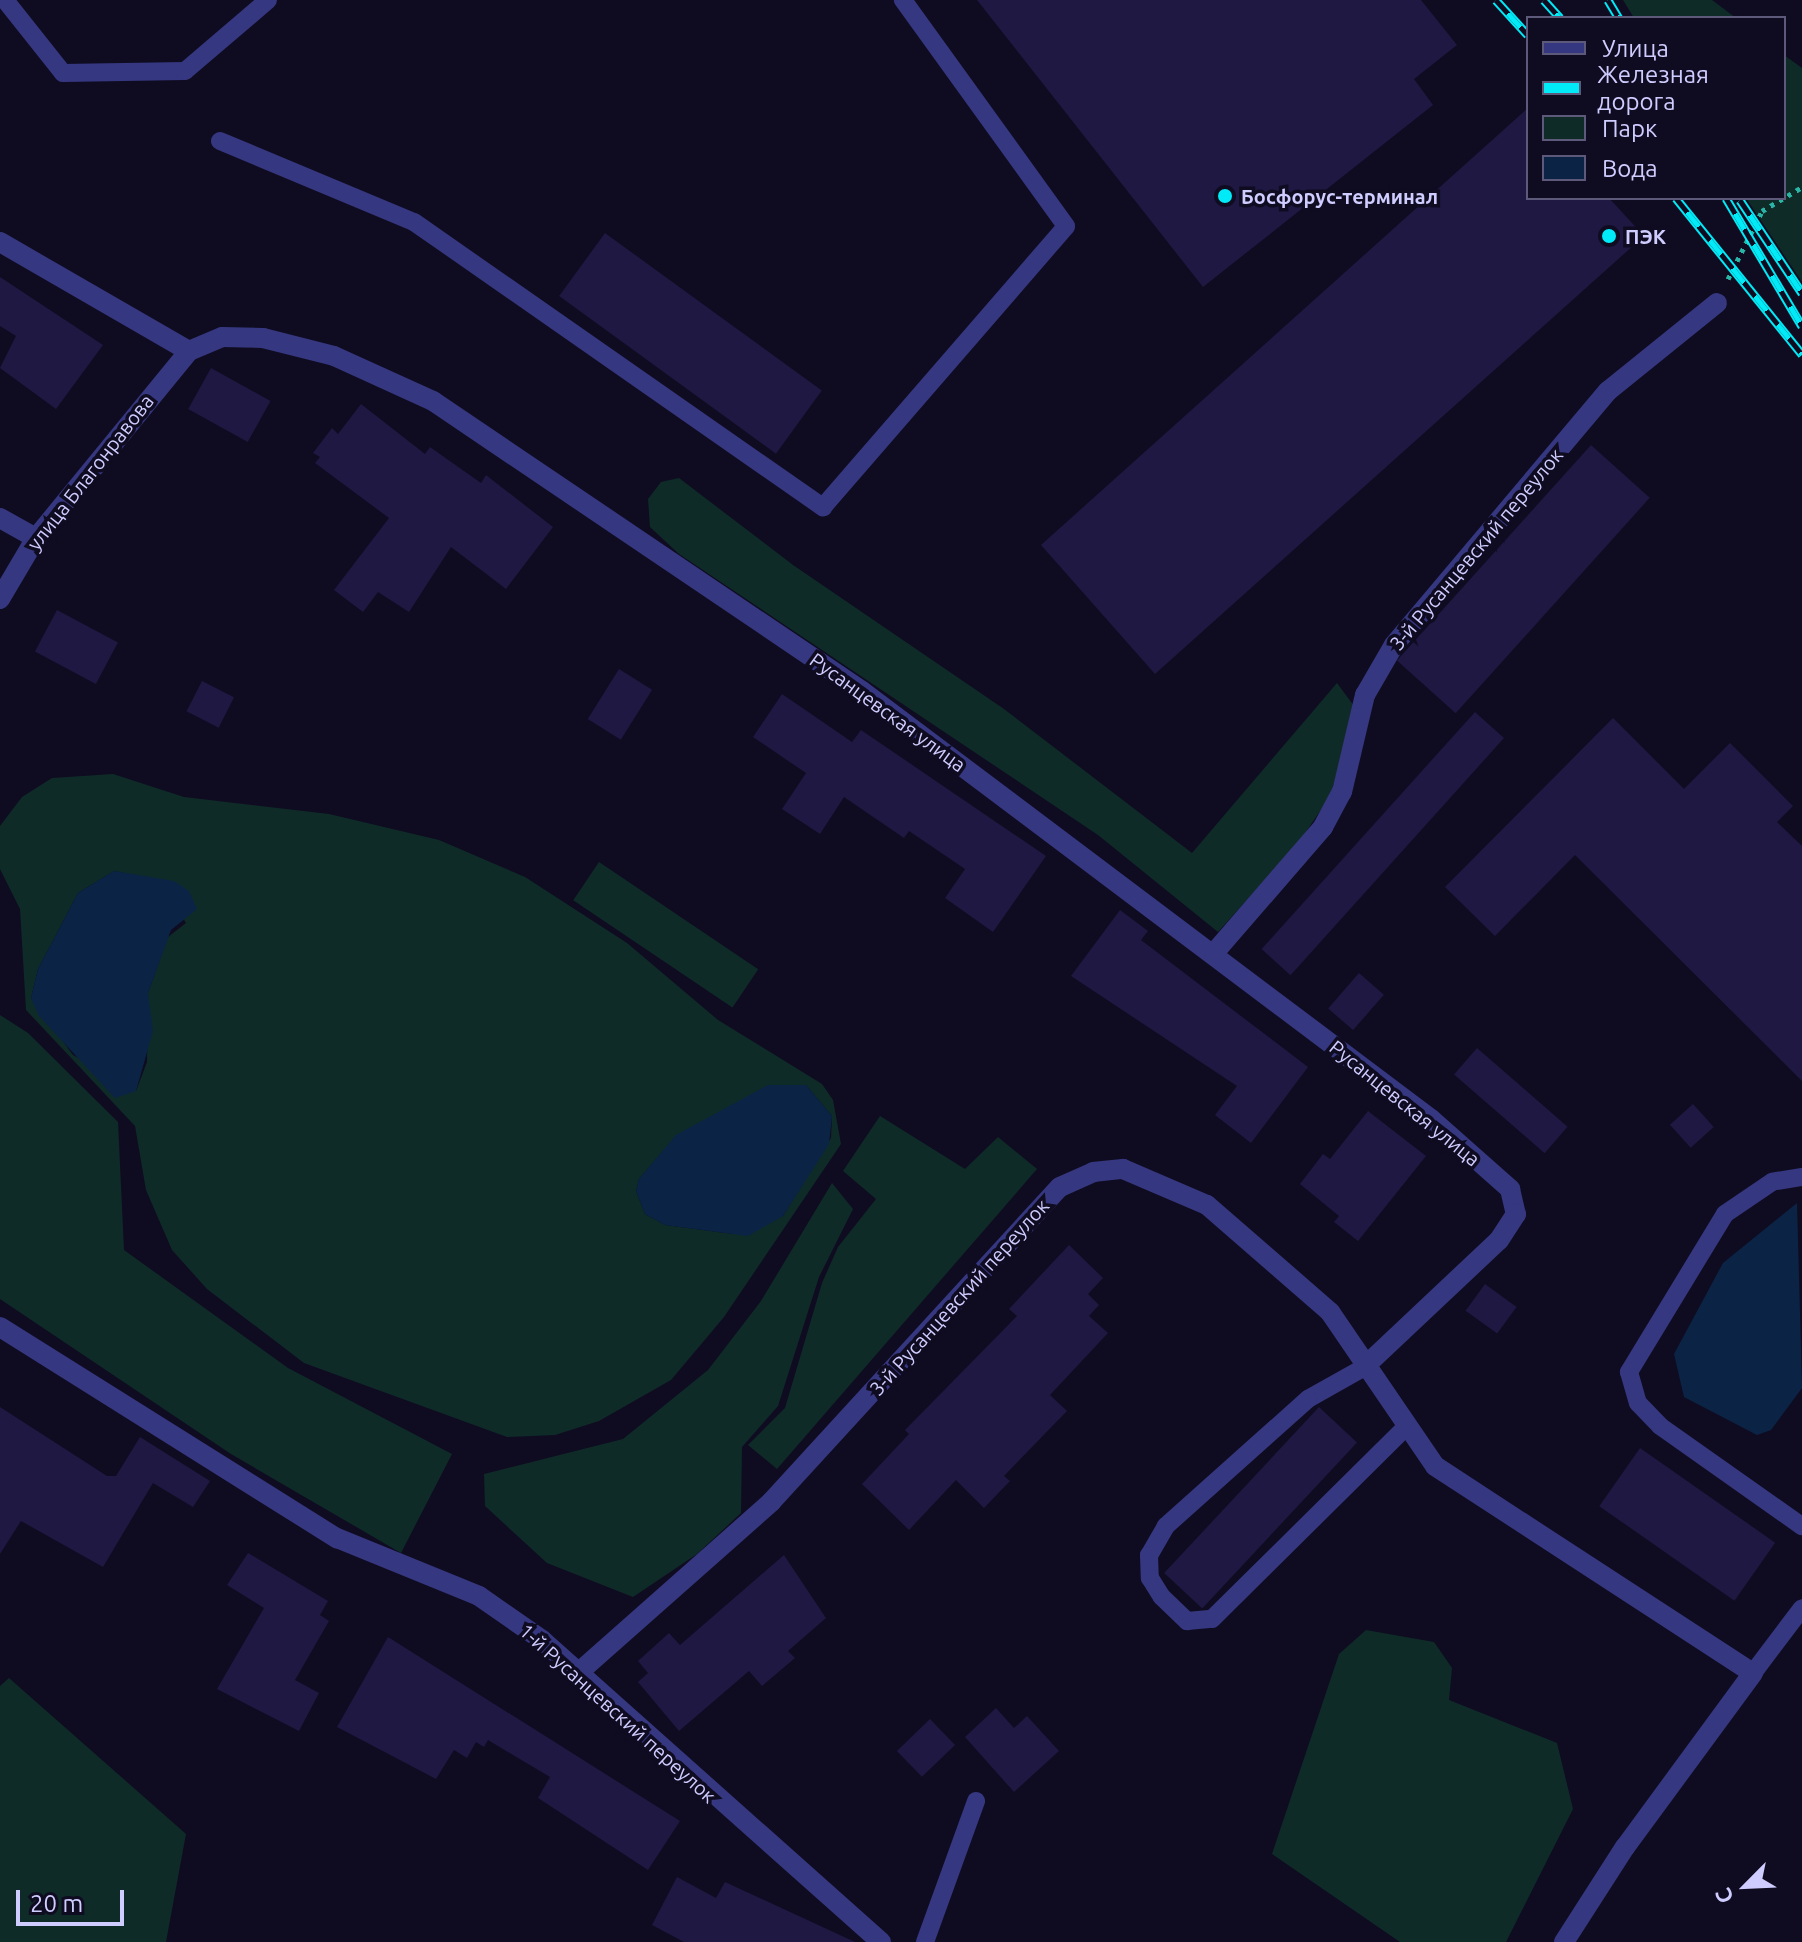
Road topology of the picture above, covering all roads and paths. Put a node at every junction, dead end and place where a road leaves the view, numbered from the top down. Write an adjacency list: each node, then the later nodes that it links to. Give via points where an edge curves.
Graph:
1 (5, 0): 2 (lane, via 63,73 185,71)
2 (268, 0)
3 (903, 0): 4 (lane, via 1066,226 823,507 414,222)
4 (220, 141)
5 (1780, 200): 7 (path, via 1762,211)
6 (0, 242): 8 (street)
7 (1717, 303): 12 (street, 3-й Русанцевский переулок, via 1608,391 1394,645 1365,695 1342,792 1323,827)
8 (189, 351): 10 (street, улица Благонравова); 12 (street, Русанцевская улица, via 222,337 263,338 334,356 433,401 862,691)
9 (0, 518): 10 (street)
10 (36, 538): 11 (street, улица Благонравова)
11 (0, 599)
12 (1214, 953): 15 (street, Русанцевская улица, via 1431,1119 1510,1189 1516,1214 1499,1240)
13 (1802, 1177): 17 (lane, via 1772,1182 1725,1214 1629,1372 1638,1403 1660,1426)
14 (0, 1327): 19 (street, 1-й Русанцевский переулок, via 312,1524 479,1596)
15 (1363, 1368): 16 (street, 3-й Русанцевский переулок); 16 (lane, via 1308,1399 1166,1526 1149,1555 1150,1578 1162,1597 1187,1621 1212,1619); 19 (street, 3-й Русанцевский переулок, via 1330,1312 1207,1205 1123,1169 1075,1178 1060,1187 771,1502)
16 (1406, 1427): 20 (street, 3-й Русанцевский переулок, via 1435,1466)
17 (1802, 1526)
18 (1802, 1608): 20 (lane)
19 (578, 1673): 22 (street, 1-й Русанцевский переулок)
20 (1753, 1673): 24 (street, via 1625,1847)
21 (976, 1801): 23 (lane)
22 (881, 1942)
23 (925, 1942)
24 (1564, 1942)

